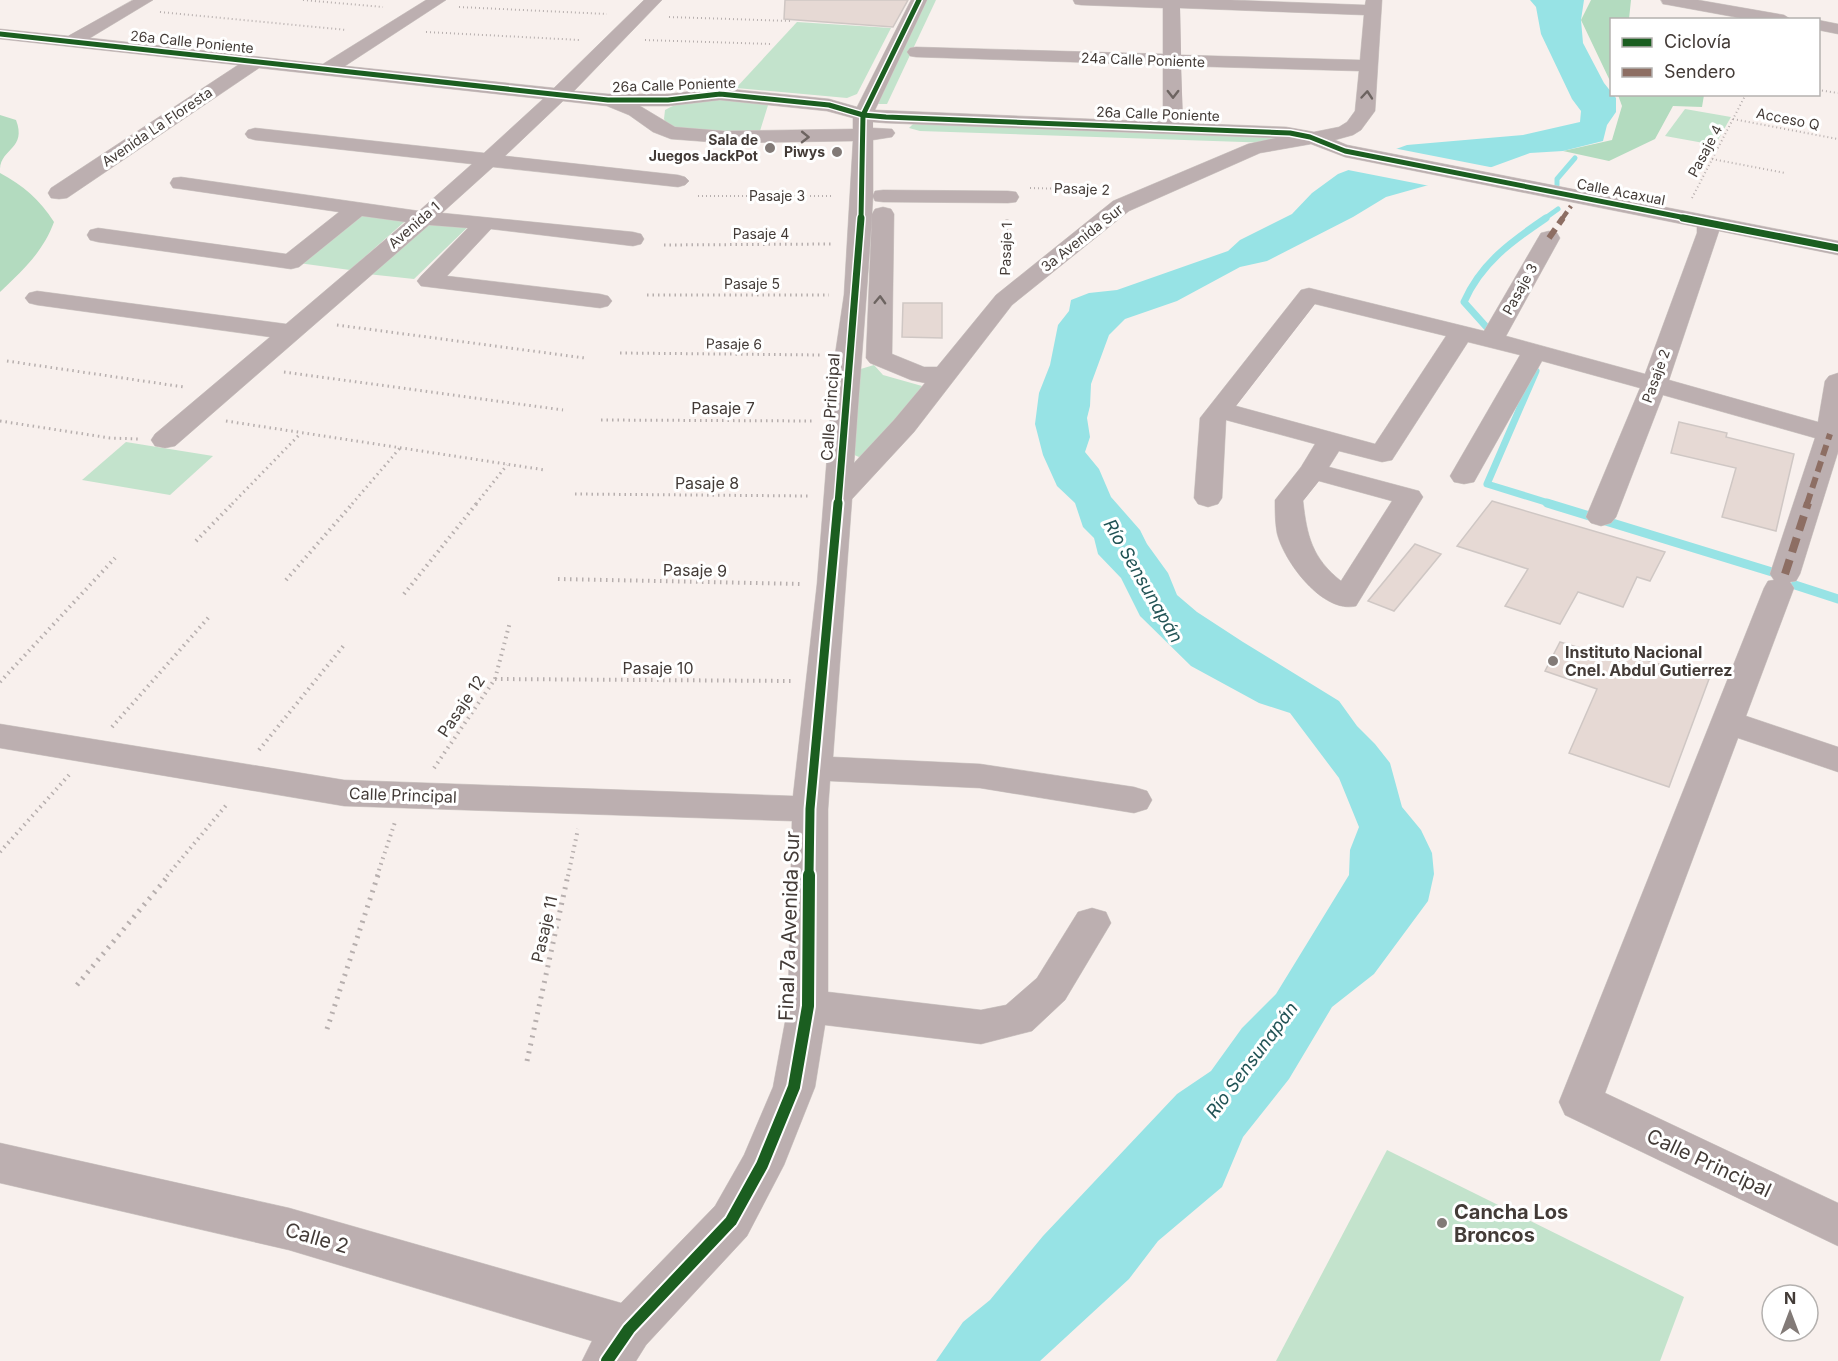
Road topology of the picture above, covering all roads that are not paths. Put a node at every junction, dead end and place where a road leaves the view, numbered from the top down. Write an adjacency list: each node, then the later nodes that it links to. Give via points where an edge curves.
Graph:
1 (654, 0): 20 (street, Avenida 1)
2 (919, 0): 25 (street)
3 (1081, 0): 5 (street)
4 (1669, 0): 8 (street)
5 (1171, 2): 7 (street); 15 (street)
6 (137, 4): 13 (street)
7 (1374, 5): 17 (street, 3a Avenida Sur)
8 (1732, 5): 10 (street)
9 (429, 6): 18 (street)
10 (1777, 18)
11 (927, 31): 14 (street)
12 (0, 34): 13 (street, 26a Calle Poniente)
13 (71, 42): 16 (street, 26a Calle Poniente)
14 (916, 52): 15 (street, 24a Calle Poniente); 19 (street)
15 (1173, 61): 17 (street, 24a Calle Poniente); 26 (street, one-way to 26)
16 (255, 62): 18 (street, 26a Calle Poniente); 36 (street, Avenida La Floresta)
17 (1369, 66): 29 (street, 3a Avenida Sur, one-way to 17, via 1360,120 1365,111)
18 (326, 70): 20 (street, 26a Calle Poniente)
19 (907, 71)
20 (558, 94): 21 (street, 26a Calle Poniente); 31 (street, Avenida 1)
21 (608, 100): 22 (street, 26a Calle Poniente); 24 (street, 26a Calle Poniente)
22 (668, 100): 24 (street, via 653,110); 25 (street, 26a Calle Poniente, via 720,94 830,105)
23 (888, 116): 25 (street); 26 (street, 26a Calle Poniente); 28 (street); 30 (street)
24 (653, 123): 25 (street, 26a Calle Poniente, one-way to 25, via 671,132 700,136 838,137)
25 (863, 125): 34 (street, Calle Principal)
26 (1173, 128): 29 (street, 26a Calle Poniente, via 1271,132)
27 (255, 134): 31 (street)
28 (1255, 148): 29 (street, 3a Avenida Sur); 55 (street, 3a Avenida Sur, via 1121,206 1004,300)
29 (1314, 148): 35 (street, Calle Acaxual); 35 (street, 26a Calle Poniente, via 1332,148)
30 (885, 153)
31 (489, 160): 33 (street); 39 (street, Avenida 1)
32 (182, 183): 38 (street)
33 (685, 189)
34 (876, 189): 37 (street); 53 (street, Calle Principal, one-way to 34); 54 (street, Calle Principal, via 859,244)
35 (1527, 192): 41 (street, Calle Acaxual); 41 (street, Calle Acaxual, via 1681,218)
36 (59, 193)
37 (1008, 197)
38 (357, 208): 39 (street); 42 (street, via 291,262)
39 (423, 218): 40 (street); 49 (street, Avenida 1)
40 (486, 222): 44 (street); 48 (street, via 429,280)
41 (1708, 228): 45 (street, Calle Acaxual); 46 (street, Calle Acaxual); 57 (street, Pasaje 2)
42 (98, 235)
43 (1549, 238): 51 (street, Pasaje 3)
44 (633, 239)
45 (1838, 248)
46 (1838, 260)
47 (37, 298): 49 (street)
48 (600, 301)
49 (297, 326): 60 (street, Avenida 1)
50 (1461, 333): 51 (street); 58 (street, via 1309,295); 61 (street, via 1382,454)
51 (1491, 340): 52 (street)
52 (1535, 351): 57 (street); 63 (street)
53 (879, 358): 54 (street, Calle Principal); 55 (street, via 920,375)
54 (848, 362): 64 (street, Calle Principal)
55 (945, 375): 64 (street, 3a Avenida Sur)
56 (1838, 381): 59 (street)
57 (1654, 385): 59 (street); 66 (street, Pasaje 2)
58 (1220, 410): 61 (street); 65 (street, via 1213,418)
59 (1834, 435): 68 (street)
60 (165, 440)
61 (1331, 440): 62 (street)
62 (1314, 471): 62 (street, via 1409,496 1345,599 1313,574 1292,534 1289,500)
63 (1464, 476)
64 (839, 496): 67 (street, Calle Principal)
65 (1208, 498)
66 (1600, 517)
67 (822, 681): 71 (street, Final 7a Avenida Sur)
68 (1729, 722): 70 (street); 77 (street, Calle Principal, via 1580,1102)
69 (0, 736): 73 (street, Calle Principal, via 344,793)
70 (1838, 760)
71 (814, 768): 72 (street, via 980,776); 73 (street, Final 7a Avenida Sur)
72 (1134, 800)
73 (810, 809): 75 (street, Final 7a Avenida Sur)
74 (1092, 923): 75 (street, via 1051,989 1018,1019 981,1027)
75 (808, 1006): 78 (street, Final 7a Avenida Sur, via 794,1087 762,1165 731,1221)
76 (0, 1163): 78 (street, Calle 2, via 289,1229)
77 (1838, 1225)
78 (618, 1345)

